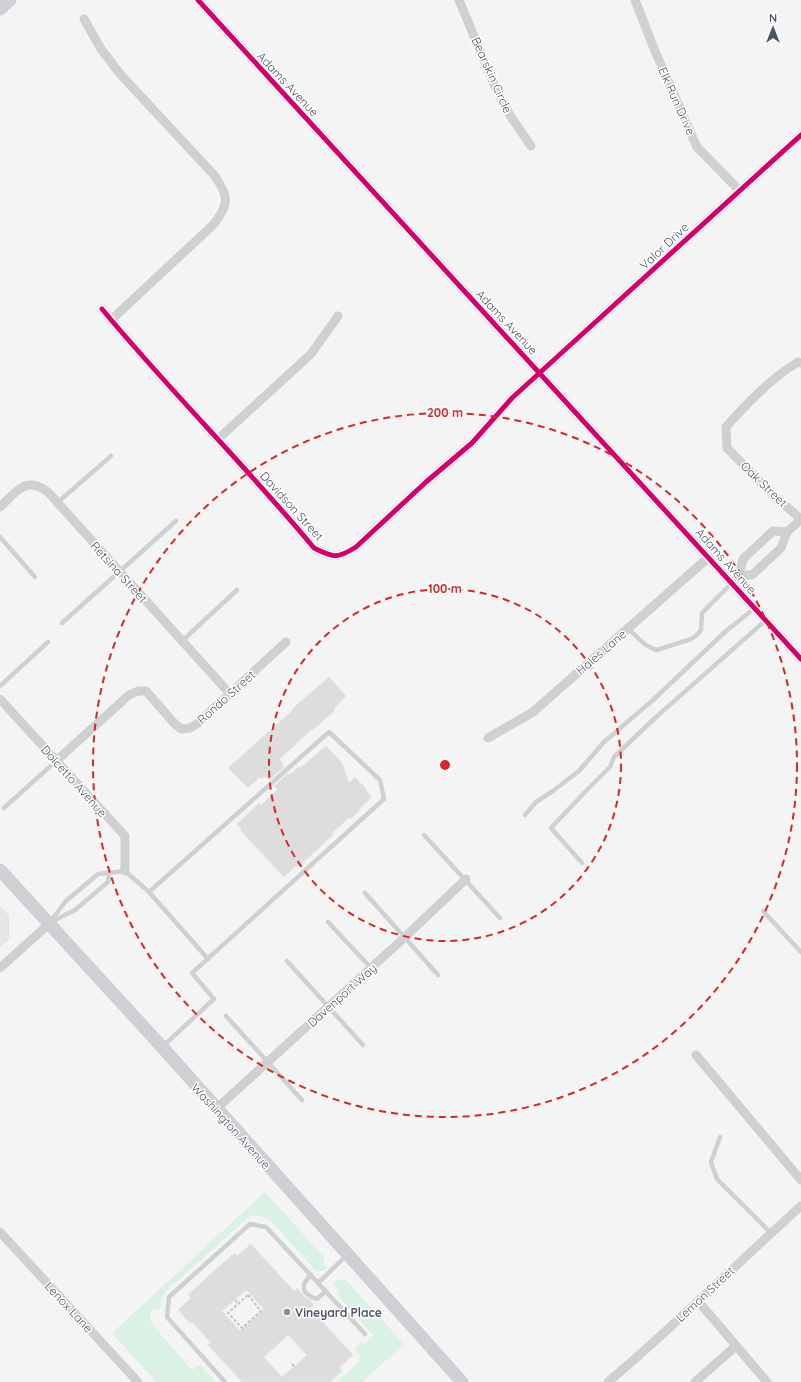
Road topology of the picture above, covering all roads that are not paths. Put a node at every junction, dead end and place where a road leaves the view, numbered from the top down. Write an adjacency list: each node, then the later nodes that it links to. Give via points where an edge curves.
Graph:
1 (10, 0): 5 (main road)
2 (198, 0): 14 (street, Adams Avenue)
3 (459, 0): 8 (street, Bearskin Circle, via 495,87)
4 (635, 0): 9 (street, Elk Run Drive, via 697,148)
5 (0, 9)
6 (84, 19): 12 (street, via 101,49 121,75 214,175 224,188 226,200 222,213 213,225)
7 (801, 135): 9 (street, Valor Drive)
8 (531, 146)
9 (739, 190): 14 (street, Valor Drive)
10 (102, 309): 12 (street, Davidson Street)
11 (338, 316): 15 (street, via 311,354)
12 (111, 320): 15 (street, Davidson Street)
13 (801, 363): 19 (street, Oak Street, via 798,362 786,369 726,427 727,448 774,496)
14 (541, 373): 15 (street, Davidson Street, via 512,398 472,443 356,547 343,555 329,555 314,548); 24 (street, Adams Avenue)
15 (218, 439)
16 (111, 456): 17 (lane)
17 (57, 503): 18 (street, Retsina Street, via 40,486 32,484 23,486); 26 (street, Retsina Street)
18 (0, 507)
19 (801, 519): 21 (street)
20 (176, 521): 26 (lane)
21 (787, 532): 23 (street, via 773,531); 25 (street, via 781,548)
22 (0, 537): 28 (lane)
23 (759, 544): 25 (street); 27 (street, via 742,559)
24 (709, 557): 29 (street, Adams Avenue); 34 (street, Hales Lane)
25 (771, 557): 27 (street, via 752,575)
26 (119, 572): 33 (lane); 35 (street, Retsina Street)
27 (739, 575): 29 (street)
28 (35, 577)
29 (732, 582): 31 (street, Adams Avenue); 34 (lane, via 702,613 700,630 691,639 657,650 646,645)
30 (237, 590): 35 (lane)
31 (755, 608): 32 (street, Adams Avenue); 45 (lane, via 726,631 604,742 579,771 536,802)
32 (766, 620): 38 (street, Adams Avenue); 47 (lane, via 654,718 614,757 610,767 551,828)
33 (62, 623)
34 (628, 628): 42 (street, Hales Lane, via 533,712)
35 (182, 641): 40 (street, Retsina Street)
36 (48, 642): 39 (lane)
37 (286, 642): 40 (street, Rondo Street)
38 (801, 659)
39 (0, 686)
40 (230, 694): 43 (street, Rondo Street, via 198,723 190,728 181,729 146,691 138,691 130,695)
41 (0, 699): 43 (street, Dolcetto Avenue)
42 (488, 738)
43 (56, 761): 44 (lane); 49 (street, Dolcetto Avenue, via 125,836)
44 (4, 808)
45 (525, 815)
46 (424, 836): 51 (lane)
47 (582, 863)
48 (0, 870): 57 (main road, Washington Avenue)
49 (125, 871): 50 (lane); 52 (lane)
50 (109, 872): 57 (lane, via 98,874 66,901); 57 (lane, via 108,882 76,910)
51 (466, 879): 55 (lane); 58 (street, Davenport Way)
52 (149, 892): 60 (lane); 60 (lane, via 330,732 380,780 384,799)
53 (365, 893): 58 (lane)
54 (763, 911): 59 (lane)
55 (500, 918)
56 (328, 922): 63 (lane)
57 (48, 924): 62 (street); 68 (main road, Washington Avenue)
58 (405, 937): 63 (street, Davenport Way); 64 (lane)
59 (801, 952)
60 (208, 959): 68 (lane, via 192,973 214,999)
61 (286, 961): 65 (lane)
62 (0, 968)
63 (371, 968): 65 (street, Davenport Way)
64 (438, 975)
65 (328, 1007): 67 (lane); 70 (street, Davenport Way)
66 (226, 1016): 70 (lane)
67 (363, 1045)
68 (162, 1047): 72 (main road, Washington Avenue)
69 (696, 1055): 74 (street)
70 (268, 1062): 71 (lane); 72 (street, Davenport Way)
71 (302, 1100)
72 (216, 1109): 78 (main road, Washington Avenue)
73 (720, 1137): 77 (lane, via 711,1162 716,1179)
74 (801, 1180)
75 (801, 1206): 77 (street, Lemon Street)
76 (0, 1232): 85 (street, Lenox Lane)
77 (771, 1233): 82 (street, Lemon Street)
78 (348, 1255): 80 (lane); 87 (main road, Washington Avenue)
79 (311, 1275): 80 (lane); 81 (lane, via 303,1285 311,1297 317,1299); 86 (lane, via 266,1227 250,1224 169,1297 167,1317)
80 (318, 1283): 81 (lane)
81 (326, 1291): 83 (lane)
82 (698, 1301): 84 (street); 88 (street, Lemon Street)
83 (365, 1334)
84 (736, 1346): 89 (street); 90 (street)
85 (138, 1382)
86 (224, 1382)
87 (462, 1382)
88 (608, 1382)
89 (695, 1382)
90 (767, 1382)

